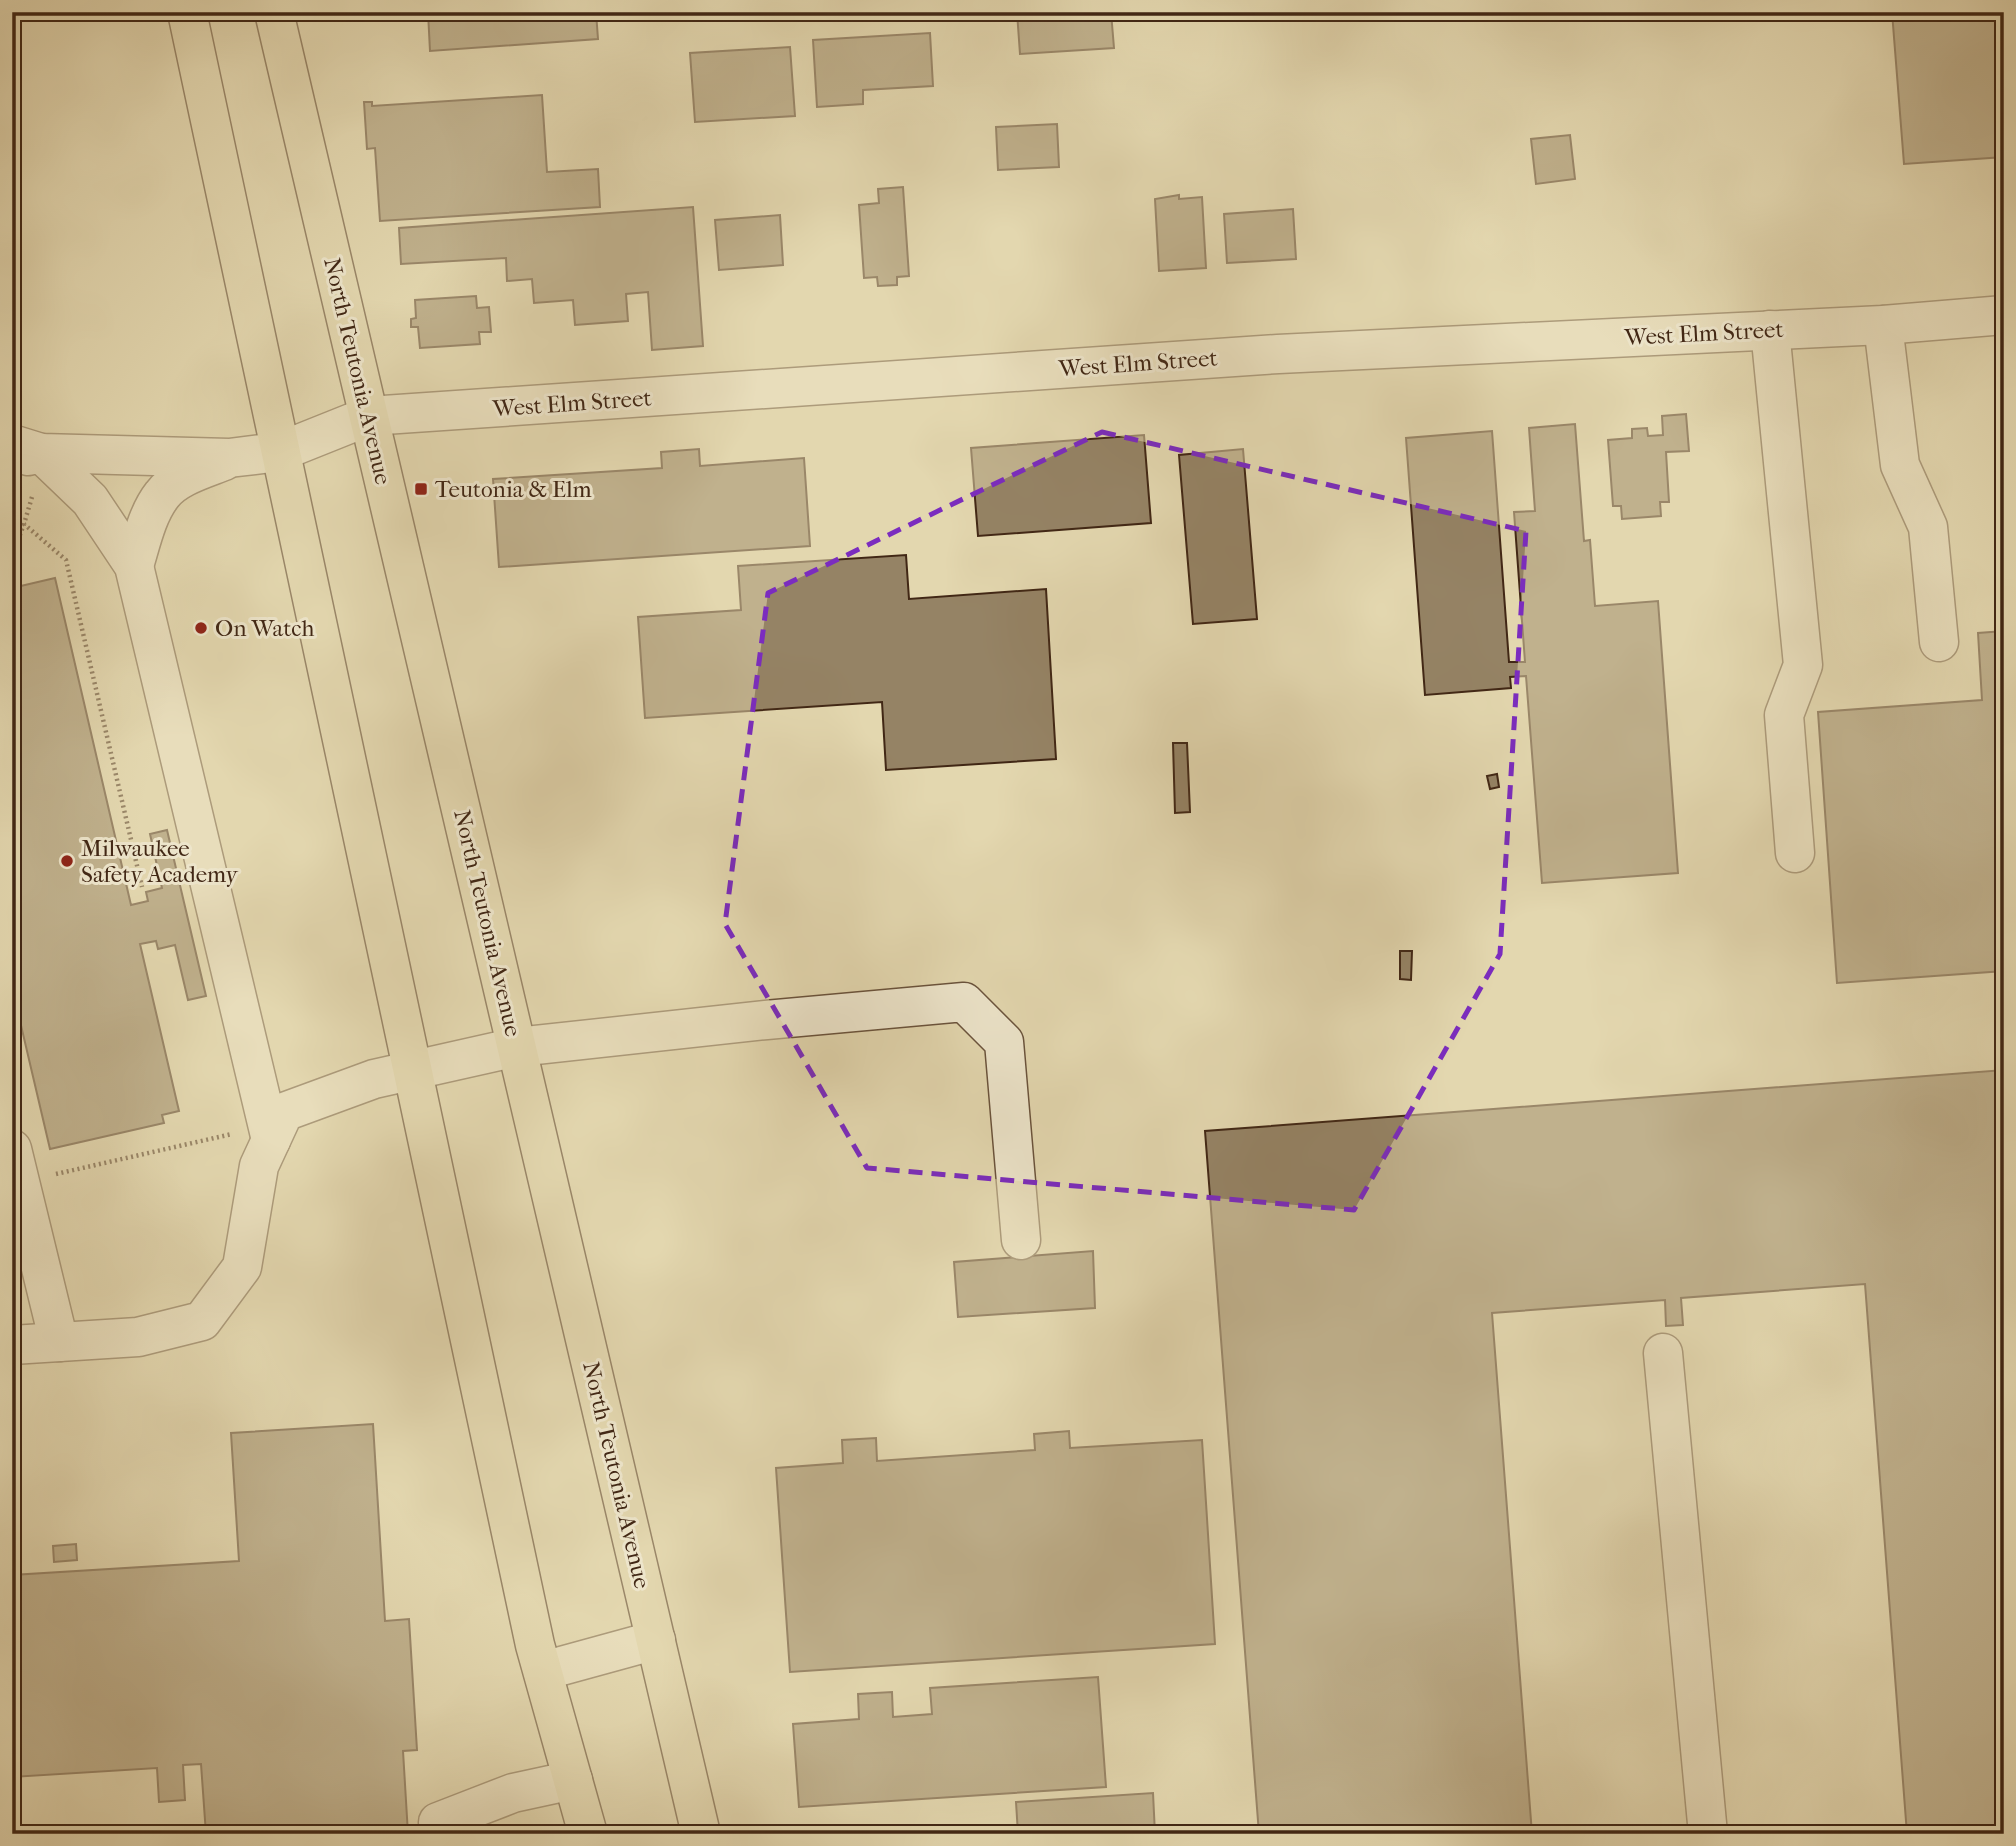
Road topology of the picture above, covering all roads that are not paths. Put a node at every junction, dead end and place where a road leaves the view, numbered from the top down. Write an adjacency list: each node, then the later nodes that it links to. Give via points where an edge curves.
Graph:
1 (187, 12): 7 (main road)
2 (274, 12): 6 (main road, North Teutonia Avenue)
3 (2004, 315): 4 (street, West Elm Street)
4 (1883, 325): 5 (street, West Elm Street); 11 (street, via 1900,465 1928,527)
5 (1770, 330): 6 (street, West Elm Street, via 1278,354); 12 (street, via 1803,665 1784,715)
6 (369, 416): 7 (street, West Elm Street); 13 (main road, North Teutonia Avenue)
7 (279, 452): 8 (street, West Elm Street); 14 (main road)
8 (229, 458): 9 (street); 10 (street, via 191,474 162,494)
9 (25, 461): 10 (street, via 90,500)
10 (134, 566): 15 (street)
11 (1939, 642)
12 (1794, 853)
13 (517, 1047): 14 (street); 17 (street, via 964,1002 1004,1042); 21 (main road, North Teutonia Avenue)
14 (412, 1071): 15 (street, via 374,1079 284,1112); 22 (main road)
15 (271, 1140): 18 (street, via 259,1166 242,1267 202,1321 138,1337)
16 (12, 1149): 18 (street)
17 (1021, 1240)
18 (59, 1342): 19 (street)
19 (12, 1345)
20 (1663, 1353): 27 (street)
21 (656, 1640): 22 (street); 26 (main road, North Teutonia Avenue)
22 (542, 1671): 23 (main road)
23 (573, 1780): 24 (street, via 513,1793 438,1822); 25 (main road)
24 (439, 1834)
25 (588, 1834)
26 (701, 1834)
27 (1708, 1834)

